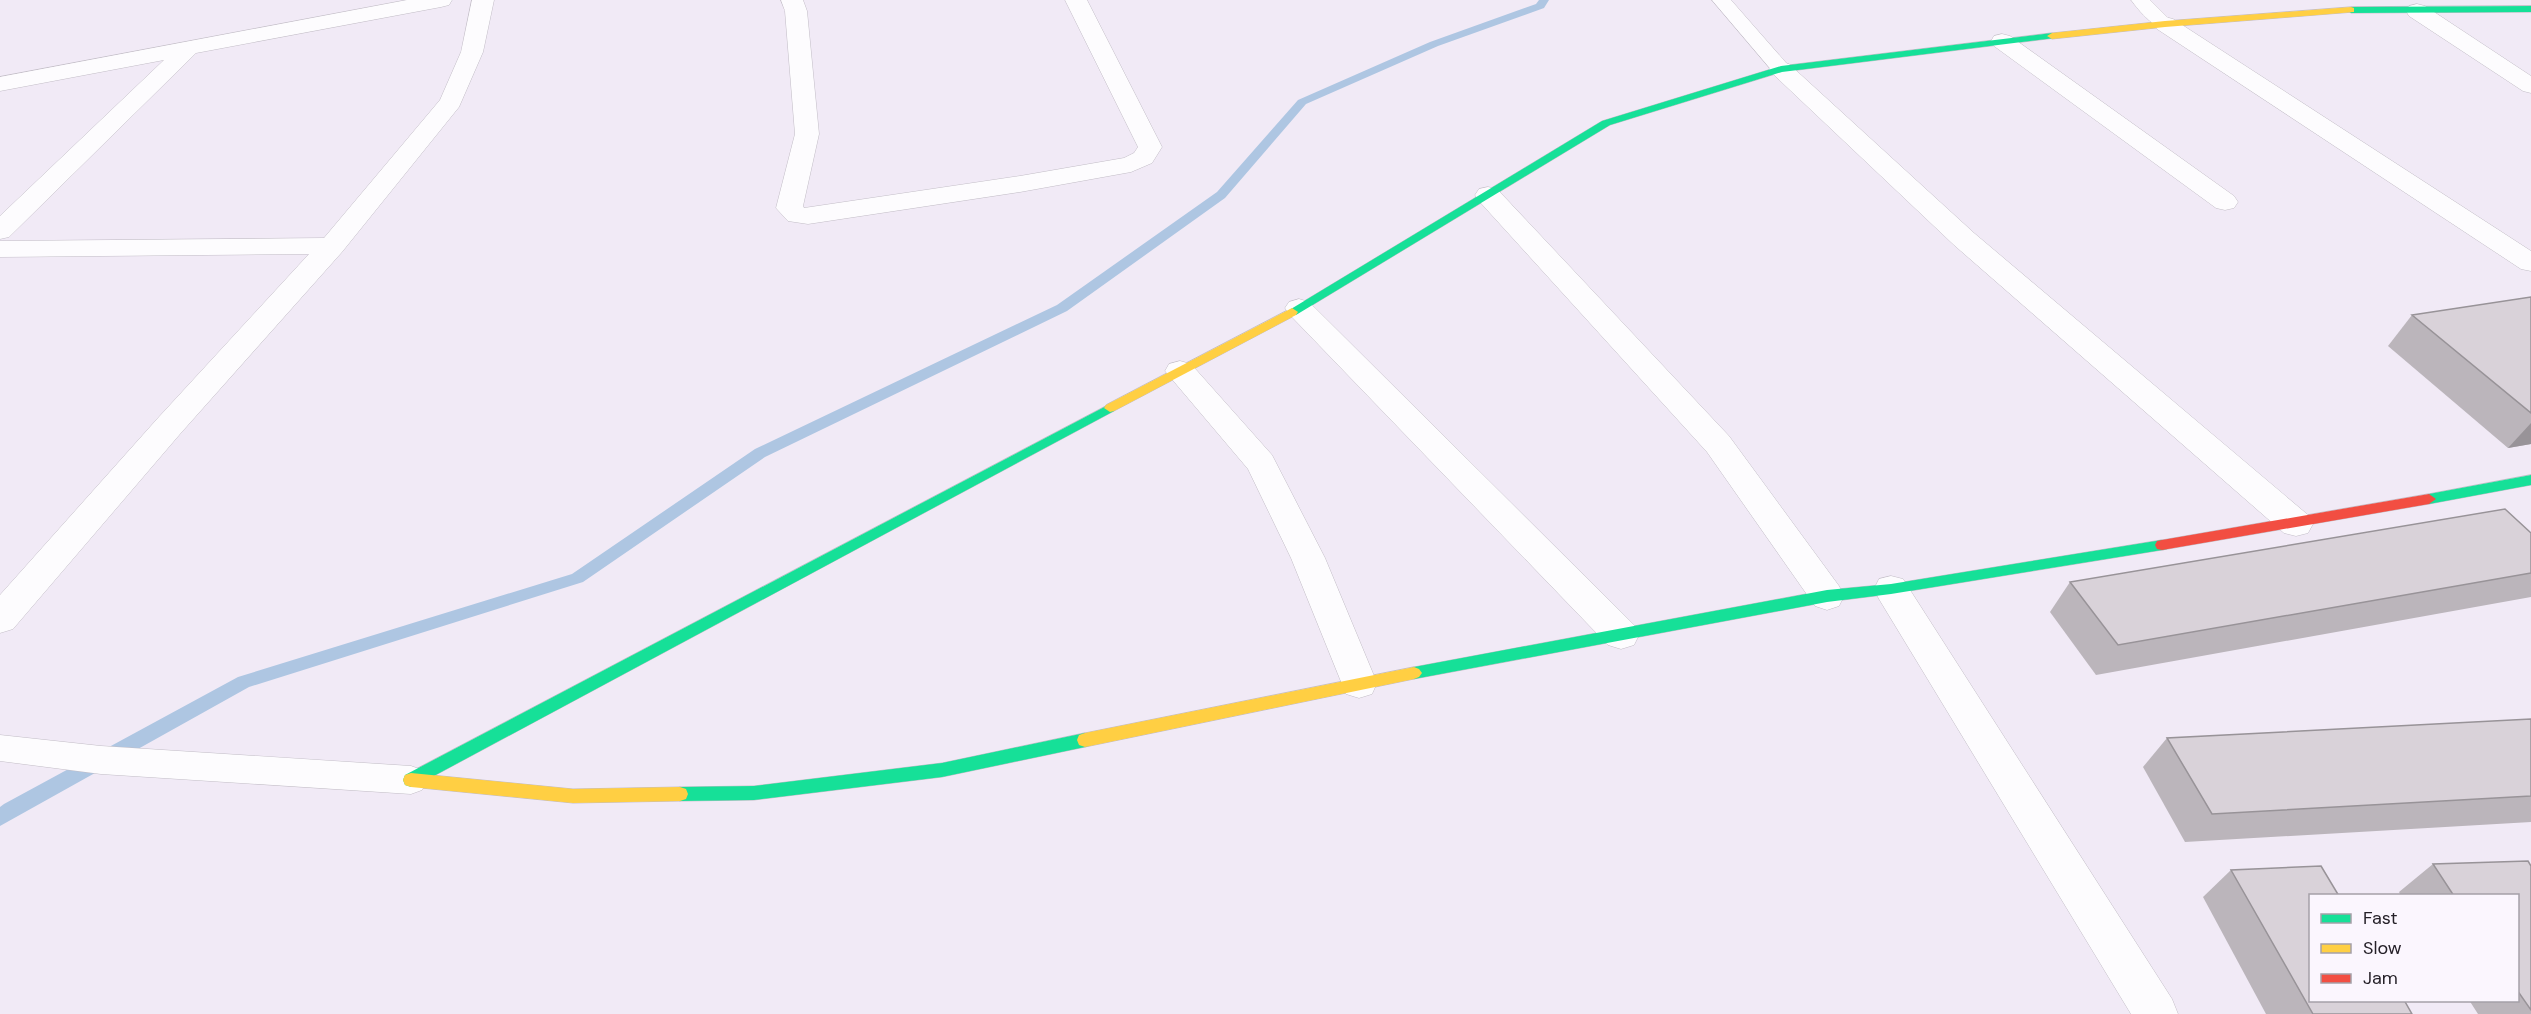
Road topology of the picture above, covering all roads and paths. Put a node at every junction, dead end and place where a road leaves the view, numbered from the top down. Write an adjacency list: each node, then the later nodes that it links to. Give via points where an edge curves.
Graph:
1 (441, 0): 11 (street)
2 (483, 0): 18 (street, via 472,52 451,102)
3 (792, 0): 4 (street, via 807,134 789,208 797,215 808,216 1020,184 1131,164 1143,158 1150,147)
4 (1076, 0)
5 (1721, 0): 12 (lane)
6 (2140, 0): 9 (lane)
7 (2531, 9): 8 (street)
8 (2417, 11): 9 (street, via 2334,10); 14 (street)
9 (2165, 24): 10 (street); 20 (street)
10 (2002, 42): 12 (street); 16 (street)
11 (189, 48): 13 (street); 17 (street)
12 (1781, 69): 15 (street, via 1606,123); 24 (street, via 1964,239)
13 (0, 84)
14 (2531, 86)
15 (1488, 195): 21 (street); 26 (street, via 1718,444)
16 (2225, 202)
17 (0, 231)
18 (332, 246): 19 (street); 27 (street)
19 (0, 249)
20 (2531, 263)
21 (1299, 308): 22 (street); 28 (street)
22 (1180, 371): 29 (street, via 1261,462 1308,558); 31 (street)
23 (2531, 480): 24 (street)
24 (2296, 524): 25 (street)
25 (1891, 589): 26 (street); 32 (street)
26 (1827, 596): 28 (street)
27 (0, 619)
28 (1621, 635): 29 (street)
29 (1359, 683): 31 (street, via 942,770 754,793 573,796)
30 (0, 748): 31 (lane, via 101,760)
31 (411, 780)
32 (2156, 1014)

